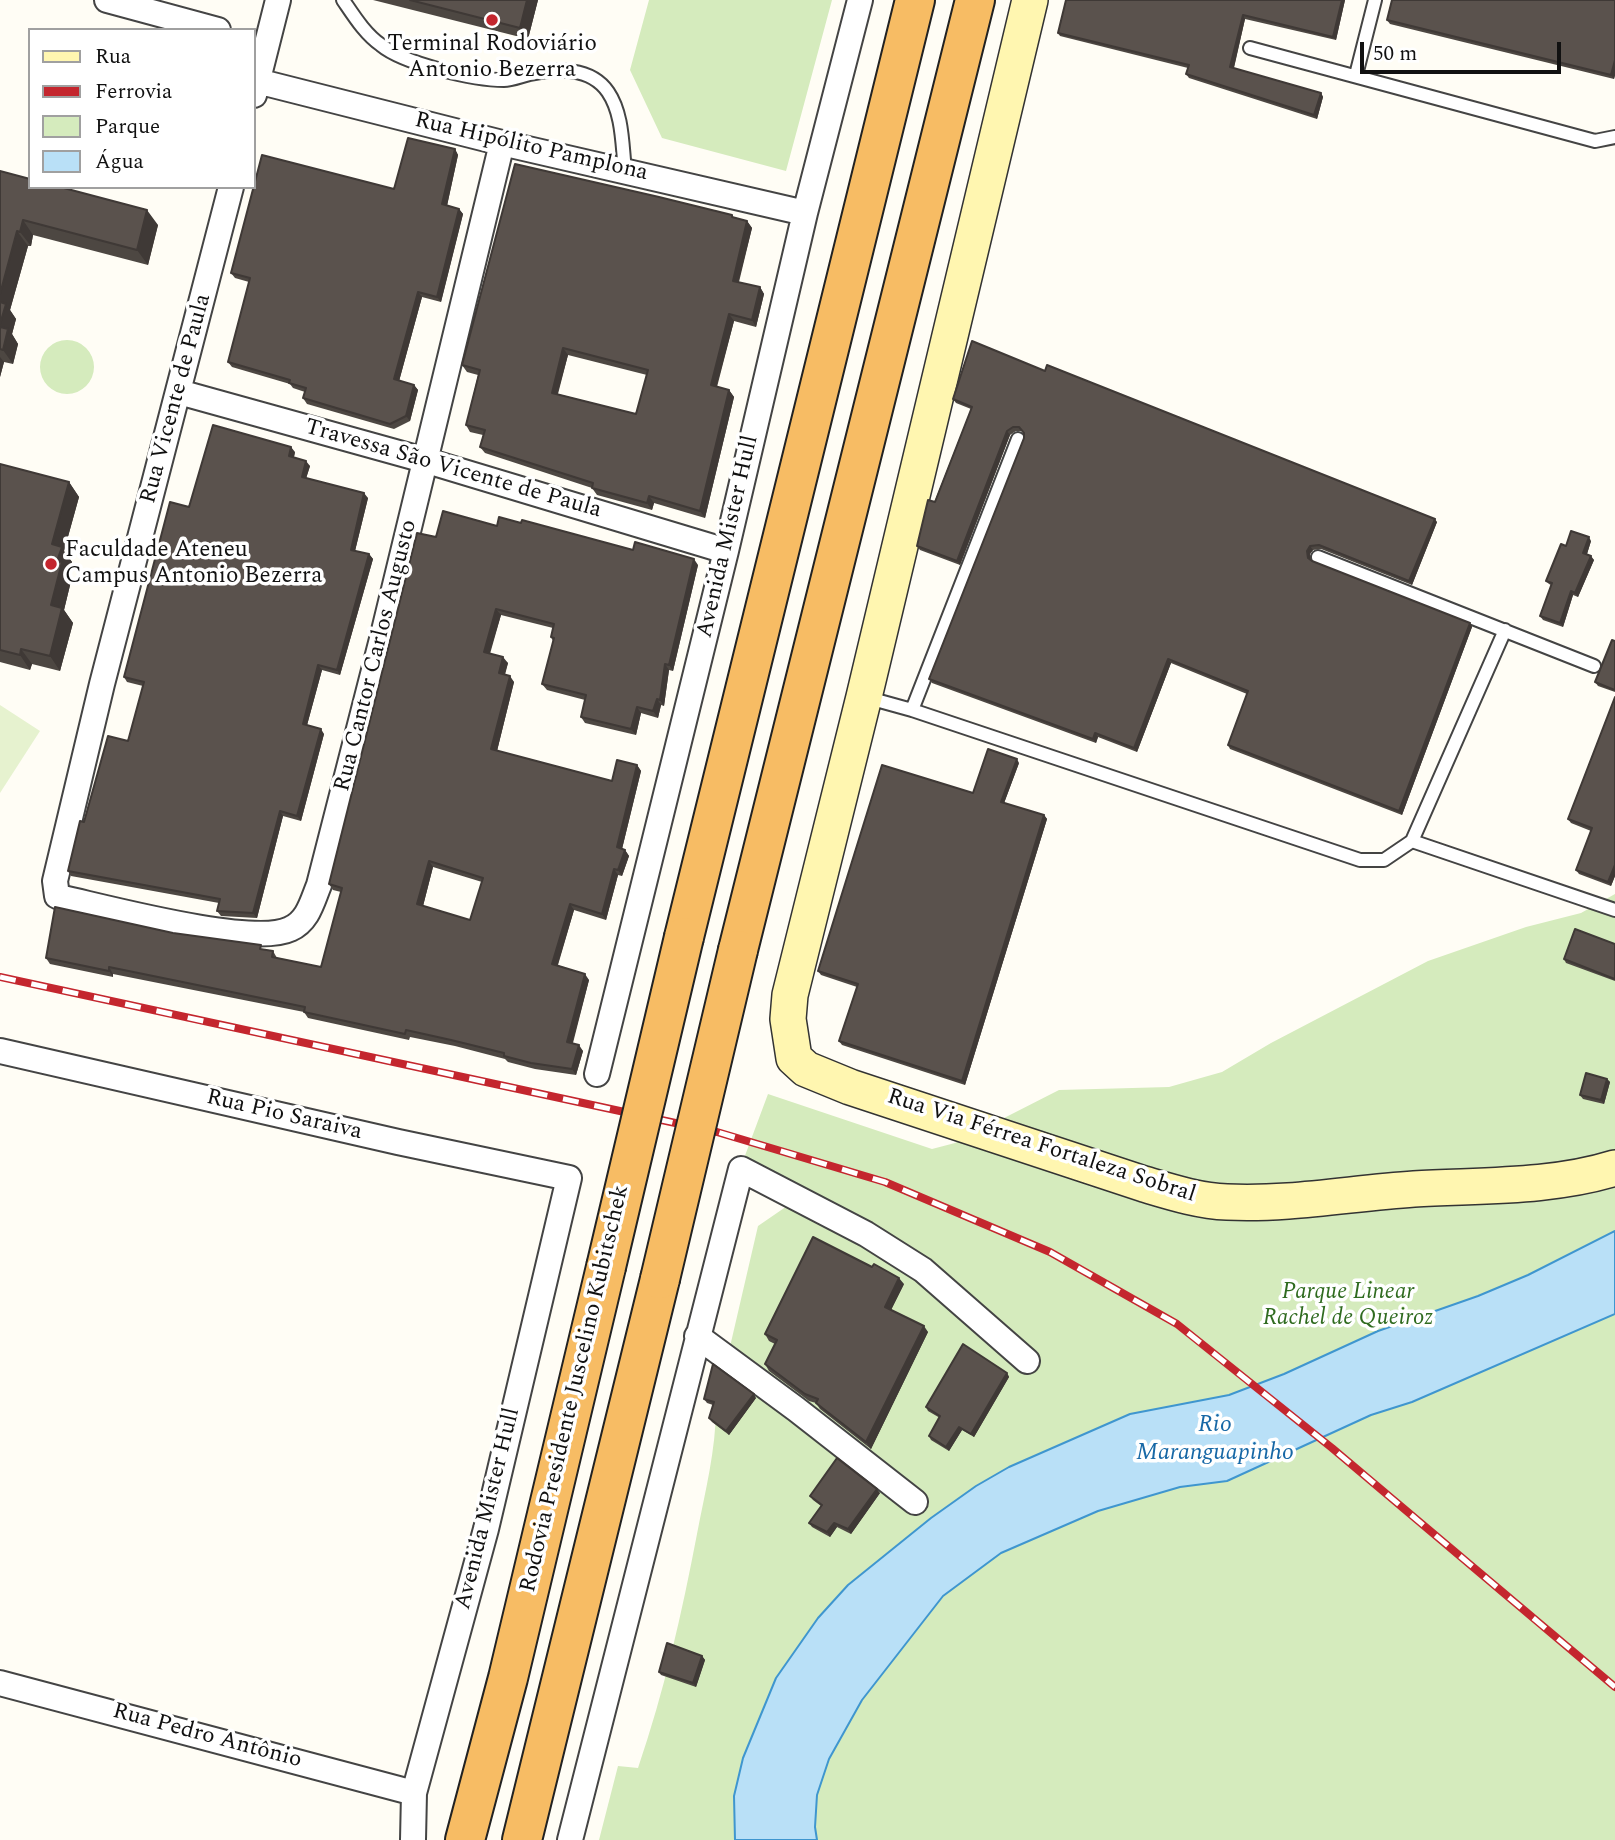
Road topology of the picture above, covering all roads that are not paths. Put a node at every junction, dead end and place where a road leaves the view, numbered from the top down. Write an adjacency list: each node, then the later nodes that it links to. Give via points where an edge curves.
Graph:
1 (107, 0): 9 (street)
2 (278, 0): 10 (street)
3 (343, 0): 16 (lane, via 381,46 407,59 476,77 506,80 552,70 594,78 616,106)
4 (860, 0): 18 (street, Avenida Mister Hull)
5 (915, 0): 41 (highway, Rodovia Presidente Juscelino Kubitschek, bridge)
6 (975, 0): 42 (highway, bridge)
7 (1030, 0): 26 (main road)
8 (1375, 0): 12 (lane)
9 (211, 28)
10 (261, 36): 13 (street)
11 (1250, 48): 12 (lane)
12 (1356, 75): 14 (lane, via 1595,141)
13 (256, 89): 15 (street, Rua Hipólito Pamplona)
14 (1615, 137)
15 (502, 143): 16 (street, Rua Hipólito Pamplona); 21 (street, Rua Cantor Carlos Augusto)
16 (625, 170): 18 (street, Rua Hipólito Pamplona)
17 (230, 189): 19 (street, Rua Vicente de Paula)
18 (804, 213): 22 (street, Avenida Mister Hull)
19 (179, 392): 21 (street, Travessa São Vicente de Paula); 29 (street, Rua Vicente de Paula, via 95,711 56,873)
20 (1018, 439): 27 (lane)
21 (424, 460): 22 (street, Travessa São Vicente de Paula); 29 (street, Rua Cantor Carlos Augusto, via 332,840 306,918 290,929 253,934 212,930)
22 (726, 551): 32 (street, Avenida Mister Hull)
23 (1318, 557): 24 (lane)
24 (1505, 630): 25 (lane); 28 (lane)
25 (1594, 666)
26 (864, 697): 27 (lane); 33 (main road, Rua Via Férrea Fortaleza Sobral, via 790,995 789,1040 794,1058 806,1069 1144,1184 1226,1202 1538,1182)
27 (912, 710): 28 (lane, via 1360,860 1384,860)
28 (1412, 841): 30 (lane)
29 (57, 896)
30 (1615, 910)
31 (0, 1051): 34 (street, Rua Pio Saraiva)
32 (597, 1074)
33 (1615, 1168)
34 (569, 1178): 39 (street, Avenida Mister Hull, via 486,1529)
35 (697, 1336): 36 (street, via 741,1169 866,1234 923,1270); 37 (street); 43 (street)
36 (1027, 1361)
37 (915, 1502)
38 (0, 1683): 39 (street, Rua Pedro Antônio)
39 (414, 1793): 40 (street, Avenida Mister Hull)
40 (413, 1840)
41 (465, 1840)
42 (522, 1840)
43 (570, 1840)

